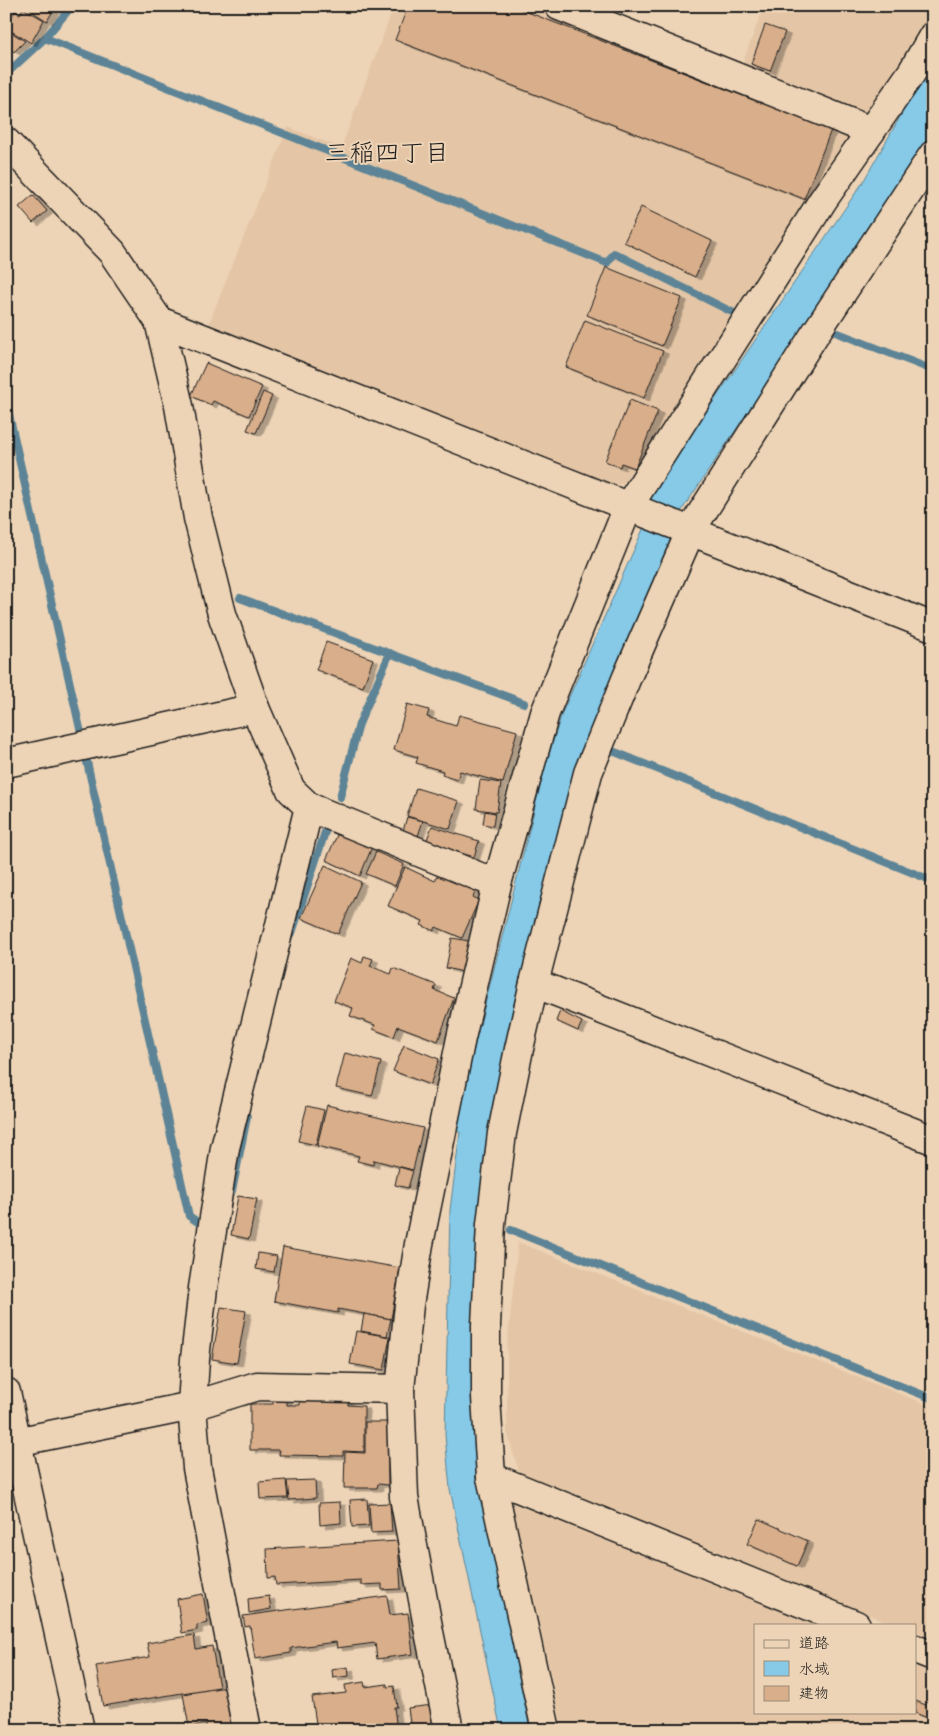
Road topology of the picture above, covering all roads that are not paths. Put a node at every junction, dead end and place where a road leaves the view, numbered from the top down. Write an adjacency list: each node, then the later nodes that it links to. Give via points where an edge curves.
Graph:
1 (559, 6): 3 (street)
2 (933, 36): 3 (street)
3 (871, 131): 7 (street, via 823,200)
4 (6, 142): 6 (street, via 112,252)
5 (933, 155): 8 (street)
6 (159, 321): 7 (street); 10 (street, via 179,406 198,518 222,614)
7 (635, 509): 8 (street); 13 (street, via 545,713)
8 (689, 529): 9 (street); 14 (street, via 588,772)
9 (933, 627)
10 (255, 708): 11 (street); 12 (street, via 291,790)
11 (6, 763)
12 (309, 807): 13 (street); 18 (street, via 225,1148 203,1288)
13 (497, 884): 16 (street, via 461,1038 419,1244)
14 (534, 983): 15 (street); 20 (street, via 502,1133 491,1224 486,1325)
15 (933, 1140)
16 (400, 1389): 18 (street, via 257,1386); 26 (street, via 404,1497)
17 (6, 1392): 19 (street)
18 (192, 1406): 19 (street); 25 (street, via 197,1468)
19 (12, 1443): 24 (street)
20 (491, 1476): 21 (street); 27 (street)
21 (854, 1624)
22 (916, 1649): 23 (street)
23 (933, 1656)
24 (80, 1730)
25 (248, 1730)
26 (450, 1730)
27 (546, 1730)

